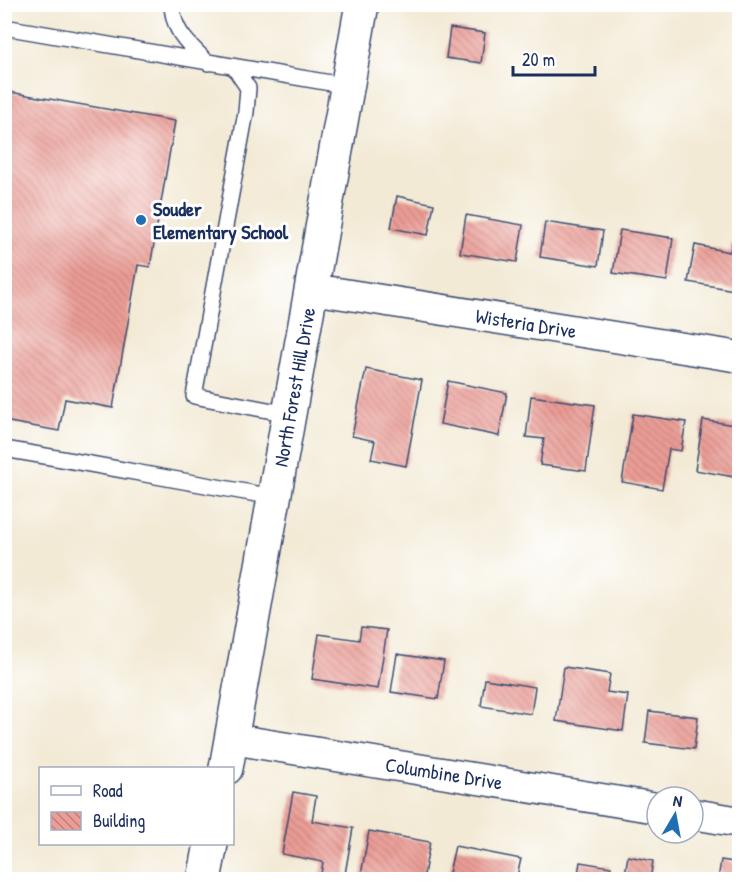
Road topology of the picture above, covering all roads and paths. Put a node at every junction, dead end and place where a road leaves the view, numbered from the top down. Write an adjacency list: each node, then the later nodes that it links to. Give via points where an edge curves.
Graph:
1 (172, 4): 4 (lane, via 174,22)
2 (362, 4): 6 (main road, North Forest Hill Drive)
3 (4, 27): 4 (lane)
4 (208, 63): 5 (lane)
5 (234, 67): 6 (lane); 9 (lane, via 248,88 246,112 194,396)
6 (348, 86): 7 (main road, North Forest Hill Drive)
7 (312, 289): 8 (street, Wisteria Drive); 9 (main road, North Forest Hill Drive)
8 (740, 357)
9 (289, 414): 11 (main road, North Forest Hill Drive)
10 (4, 449): 11 (lane)
11 (275, 497): 12 (main road, North Forest Hill Drive)
12 (229, 754): 13 (street, Columbine Drive)
13 (645, 806)
14 (705, 816): 15 (street)
15 (740, 822)
16 (211, 845): 17 (main road)
17 (204, 879)

